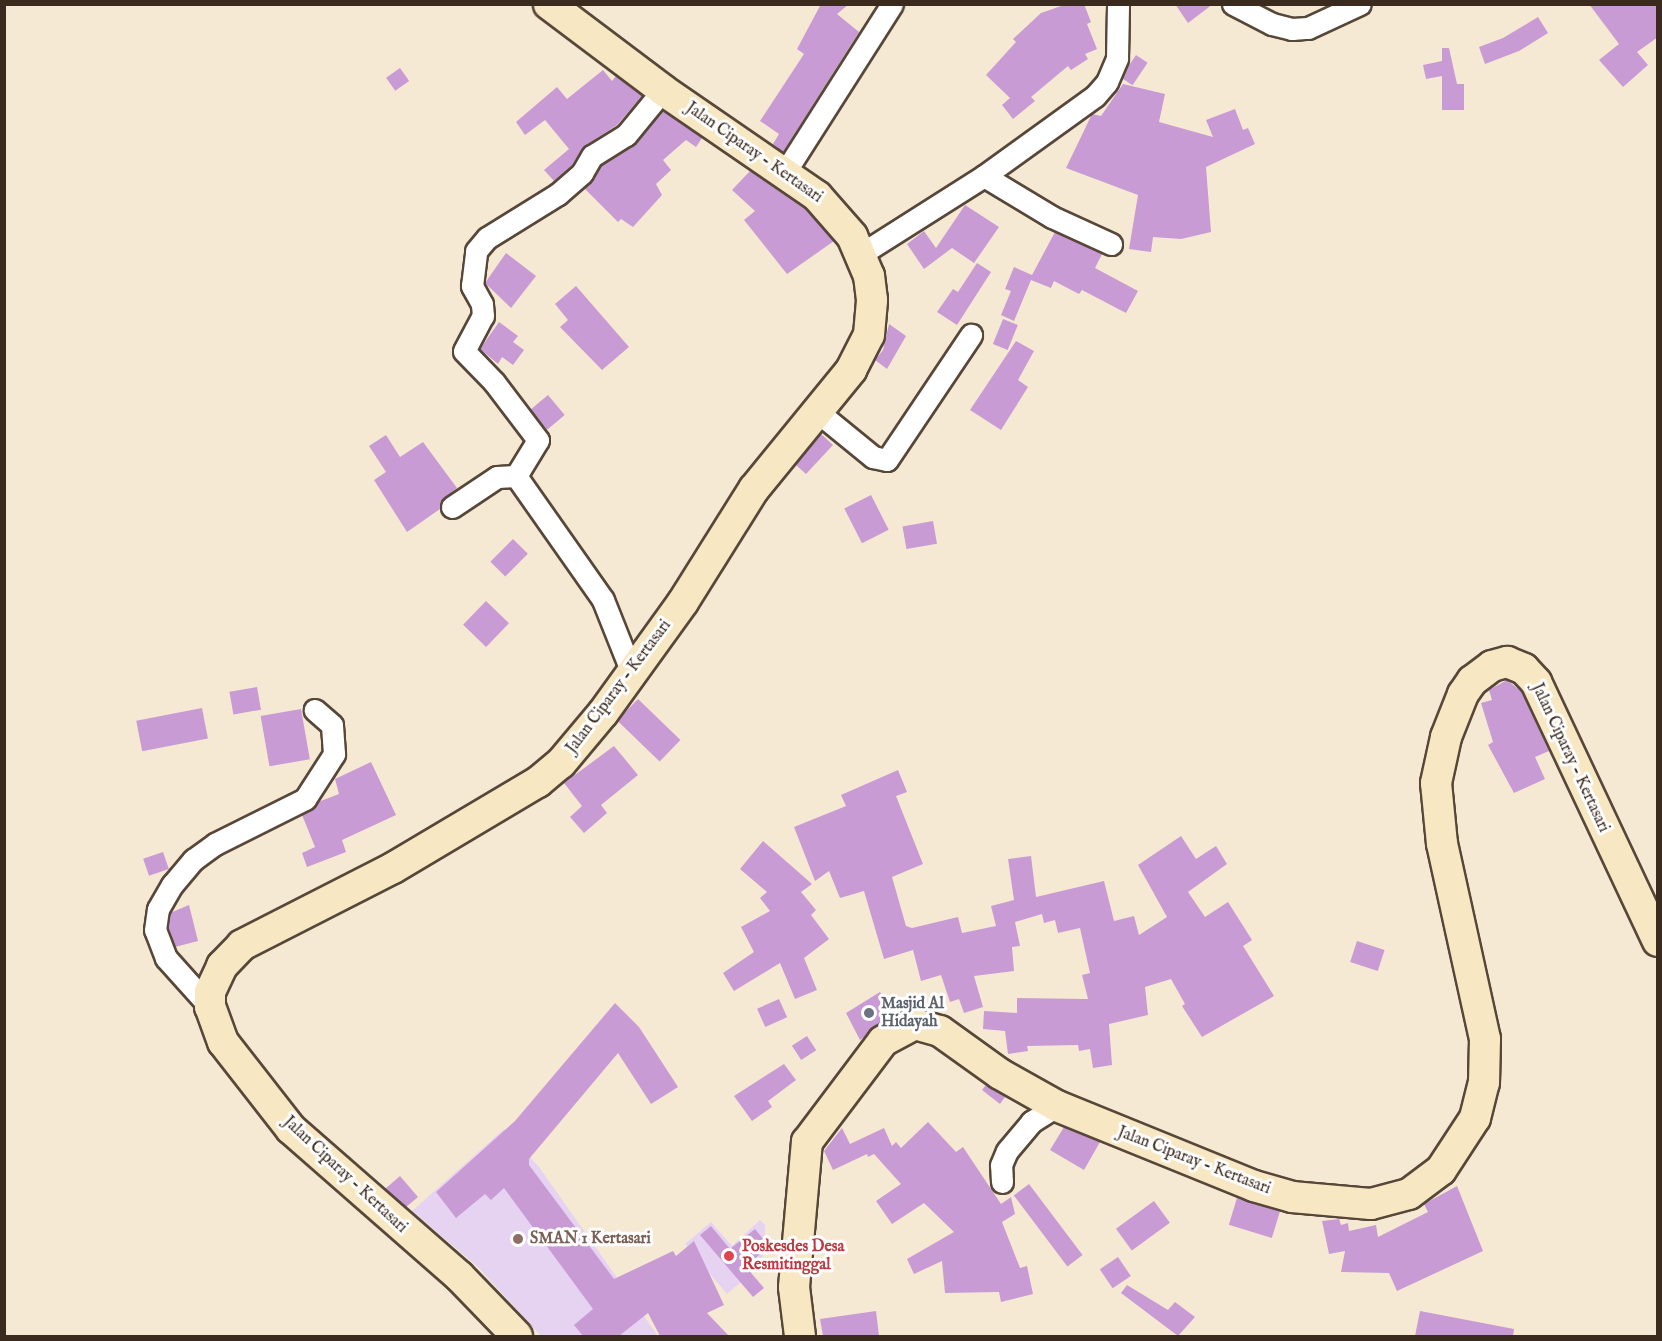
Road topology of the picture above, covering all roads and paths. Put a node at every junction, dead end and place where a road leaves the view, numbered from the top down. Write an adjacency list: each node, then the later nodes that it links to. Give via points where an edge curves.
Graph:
1 (549, 4): 6 (main road, Jalan Ciparay - Kertasari)
2 (892, 4): 7 (street)
3 (1118, 4): 8 (street, via 1117,58 1107,82 1095,96)
4 (1233, 4): 5 (street, via 1272,24 1292,29 1308,28)
5 (1360, 4)
6 (663, 90): 7 (main road, Jalan Ciparay - Kertasari); 13 (street, via 626,135 592,156 566,188 487,238 476,251 472,286 483,316 464,351 494,382 538,440)
7 (785, 172): 10 (main road, Jalan Ciparay - Kertasari, via 833,211)
8 (984, 176): 9 (street, via 1044,213); 10 (street)
9 (1111, 244)
10 (861, 254): 12 (main road, Jalan Ciparay - Kertasari, via 872,300 869,335 851,370)
11 (971, 335): 12 (street, via 887,460 873,457)
12 (819, 413): 15 (main road, Jalan Ciparay - Kertasari, via 783,449 754,489 683,602)
13 (516, 476): 14 (street, via 497,477); 15 (street, via 603,600)
14 (452, 507)
15 (632, 673): 18 (main road, Jalan Ciparay - Kertasari, via 578,744 538,782 393,868 231,953 210,992)
16 (315, 710): 18 (street, via 332,725 334,754 304,799 201,855 172,885 158,909 155,930 166,958)
17 (1658, 941): 19 (main road, Jalan Ciparay - Kertasari, via 1536,682 1524,669 1506,662 1472,681 1463,694 1446,737 1436,783 1442,844 1485,1039 1484,1083 1475,1118 1441,1170 1409,1194 1371,1204 1292,1197 1254,1186)
18 (210, 1007): 21 (main road, Jalan Ciparay - Kertasari, via 230,1054 291,1129 459,1276)
19 (1057, 1106): 20 (street, via 1031,1122 1007,1151 1001,1165); 22 (main road, Jalan Ciparay - Kertasari, via 1000,1074 940,1031 915,1024 883,1041 807,1143 794,1287)
20 (1002, 1182)
21 (517, 1336)
22 (800, 1336)

